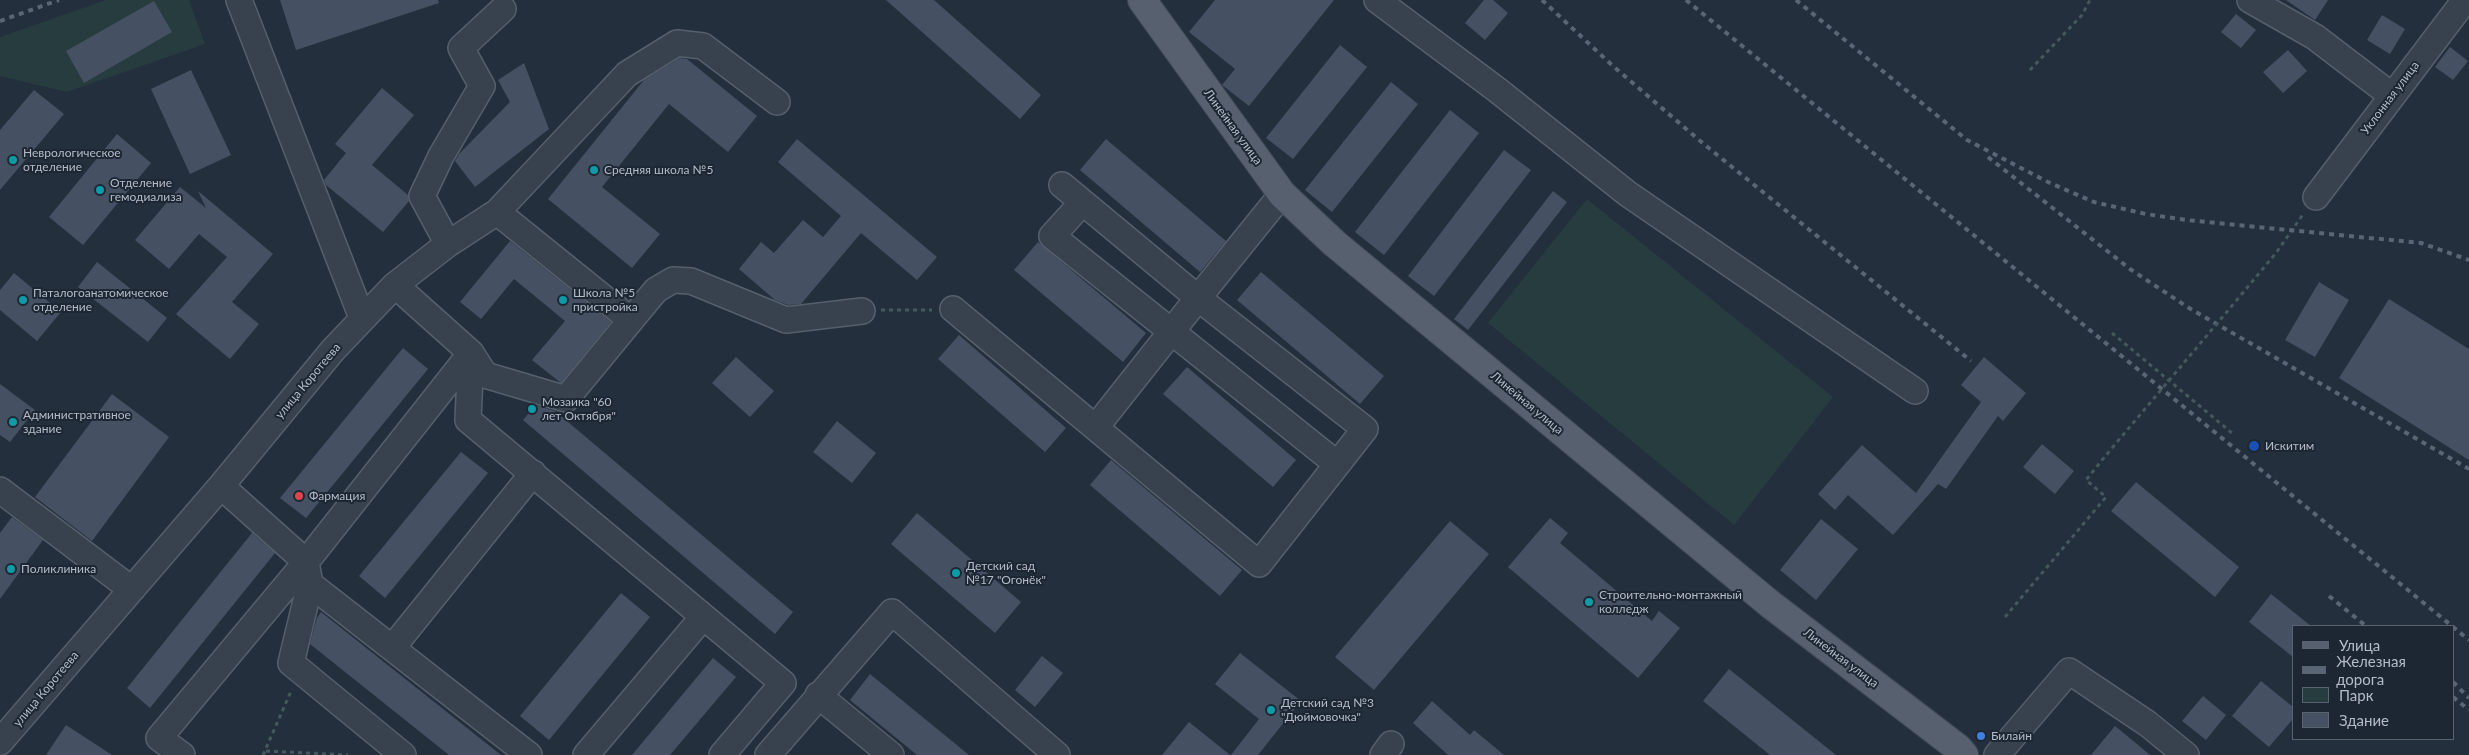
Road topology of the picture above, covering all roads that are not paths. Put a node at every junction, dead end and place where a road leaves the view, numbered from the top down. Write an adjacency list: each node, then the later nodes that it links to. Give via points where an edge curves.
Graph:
1 (239, 0): 19 (street)
2 (1142, 0): 10 (main road, Линейная улица)
3 (1377, 0): 23 (street, via 1628,194)
4 (2250, 0): 7 (street, via 2315,37)
5 (2465, 0): 7 (street, Уклонная улица)
6 (503, 9): 14 (street, via 462,48 482,86 440,156 422,196)
7 (2392, 95): 11 (street, Уклонная улица)
8 (777, 102): 13 (street, улица Коротеева, via 703,46 677,43 627,74)
9 (1062, 185): 12 (street)
10 (1282, 194): 16 (street); 43 (main road, Линейная улица, via 1334,242 1770,604)
11 (2316, 197)
12 (1082, 203): 16 (street); 21 (street, via 1052,236)
13 (496, 212): 14 (street, улица Коротеева); 20 (street)
14 (448, 244): 15 (street, улица Коротеева)
15 (395, 285): 19 (street, улица Коротеева); 22 (street)
16 (1198, 298): 21 (street); 25 (street, via 1365,429)
17 (953, 310): 24 (street)
18 (862, 311): 20 (street, via 786,320 691,281 673,280 656,290)
19 (362, 318): 27 (street, улица Коротеева)
20 (631, 320): 22 (street, via 566,399 486,374)
21 (1172, 332): 24 (street); 25 (street)
22 (471, 353): 26 (street, via 468,420); 29 (street)
23 (1915, 391)
24 (1096, 427): 25 (street, via 1259,564)
25 (1337, 464)
26 (533, 473): 31 (street); 32 (street)
27 (221, 486): 29 (street); 30 (street, улица Коротеева)
28 (0, 490): 30 (street)
29 (308, 573): 32 (street); 36 (street, via 159,738); 37 (street, via 291,663)
30 (131, 589): 34 (street, улица Коротеева)
31 (704, 617): 39 (street); 40 (street, via 783,683)
32 (393, 647): 38 (street)
33 (818, 695): 35 (street); 41 (street); 42 (street, via 892,612)
34 (0, 742)
35 (775, 753)
36 (182, 755)
37 (403, 755)
38 (528, 755)
39 (586, 755)
40 (722, 755)
41 (891, 755)
42 (1057, 755)
43 (1964, 755)
44 (1997, 755): 45 (street, via 2069,671 2148,724)
45 (2186, 755)

